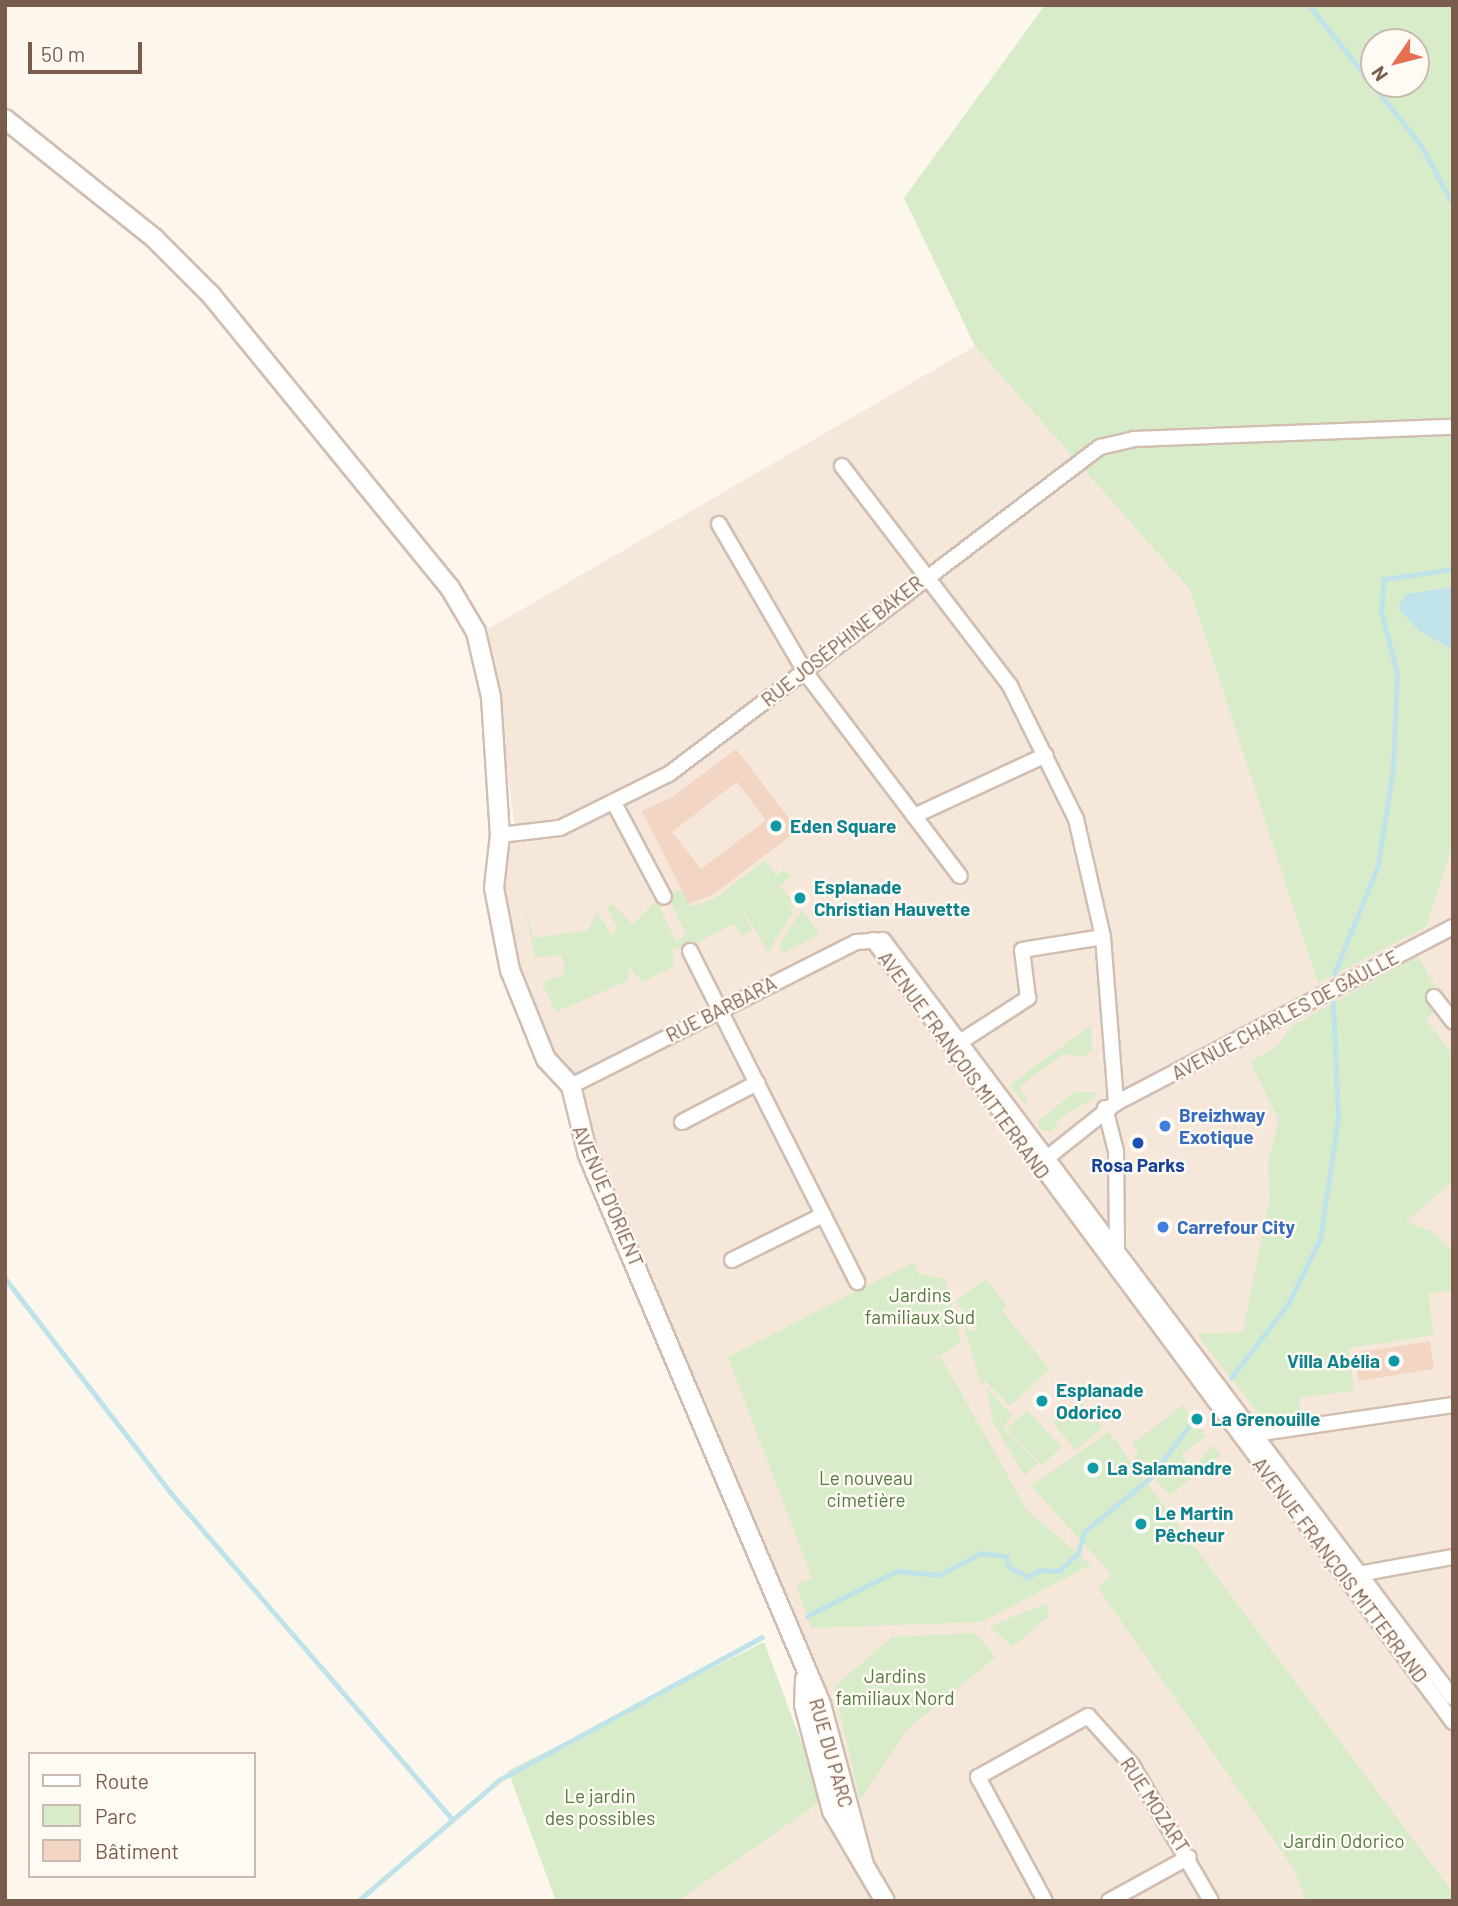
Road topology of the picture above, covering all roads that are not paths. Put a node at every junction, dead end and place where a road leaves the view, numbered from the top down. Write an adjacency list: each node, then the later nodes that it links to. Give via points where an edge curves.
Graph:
1 (5, 119): 10 (street, via 182,264 450,587 485,661)
2 (1453, 427): 5 (street, RUE JOSÉPHINE BAKER, via 1134,439 1100,447 1063,469)
3 (842, 466): 5 (street)
4 (719, 524): 6 (street)
5 (927, 575): 6 (street, RUE JOSÉPHINE BAKER); 7 (street, via 1010,686)
6 (805, 672): 8 (street, RUE JOSÉPHINE BAKER, via 669,774); 9 (street)
7 (1046, 755): 9 (street); 14 (street, via 1076,819)
8 (614, 803): 10 (street, RUE JOSÉPHINE BAKER, via 560,828); 12 (street)
9 (914, 817): 11 (street)
10 (500, 835): 22 (street, via 493,869 510,970 546,1059)
11 (960, 876)
12 (664, 897)
13 (1453, 927): 23 (street, AVENUE CHARLES DE GAULLE)
14 (1103, 937): 20 (street, via 1022,950 1028,998); 23 (street)
15 (873, 940): 18 (street, RUE BARBARA, via 856,942); 20 (street, AVENUE FRANÇOIS MITTERRAND)
16 (690, 951): 18 (street)
17 (1434, 997): 19 (street)
18 (719, 1009): 21 (street); 22 (street, RUE BARBARA)
19 (1453, 1021)
20 (957, 1045): 25 (street, AVENUE FRANÇOIS MITTERRAND); 26 (street, AVENUE FRANÇOIS MITTERRAND)
21 (757, 1083): 24 (street); 27 (street)
22 (571, 1086): 36 (street, AVENUE D'ORIENT, via 576,1124)
23 (1111, 1106): 25 (street, AVENUE CHARLES DE GAULLE); 28 (street)
24 (682, 1122)
25 (1046, 1154): 26 (street); 28 (street, AVENUE FRANÇOIS MITTERRAND)
26 (1040, 1168): 30 (street, AVENUE FRANÇOIS MITTERRAND)
27 (823, 1215): 29 (street); 31 (street)
28 (1118, 1250): 30 (street); 33 (street, AVENUE FRANÇOIS MITTERRAND)
29 (732, 1260)
30 (1112, 1266): 33 (street, AVENUE FRANÇOIS MITTERRAND)
31 (857, 1282)
32 (1453, 1405): 33 (street)
33 (1251, 1441): 35 (street, AVENUE FRANÇOIS MITTERRAND)
34 (1453, 1557): 35 (street)
35 (1352, 1576): 37 (street, AVENUE FRANÇOIS MITTERRAND); 38 (street, AVENUE FRANÇOIS MITTERRAND)
36 (805, 1675): 40 (street, RUE DU PARC, via 821,1704 864,1864)
37 (1453, 1698)
38 (1451, 1716)
39 (1189, 1857): 41 (street, RUE MOZART, via 1132,1765 1088,1716 978,1777); 42 (street); 43 (street, RUE MOZART)
40 (885, 1901)
41 (1045, 1901)
42 (1109, 1901)
43 (1211, 1901)

